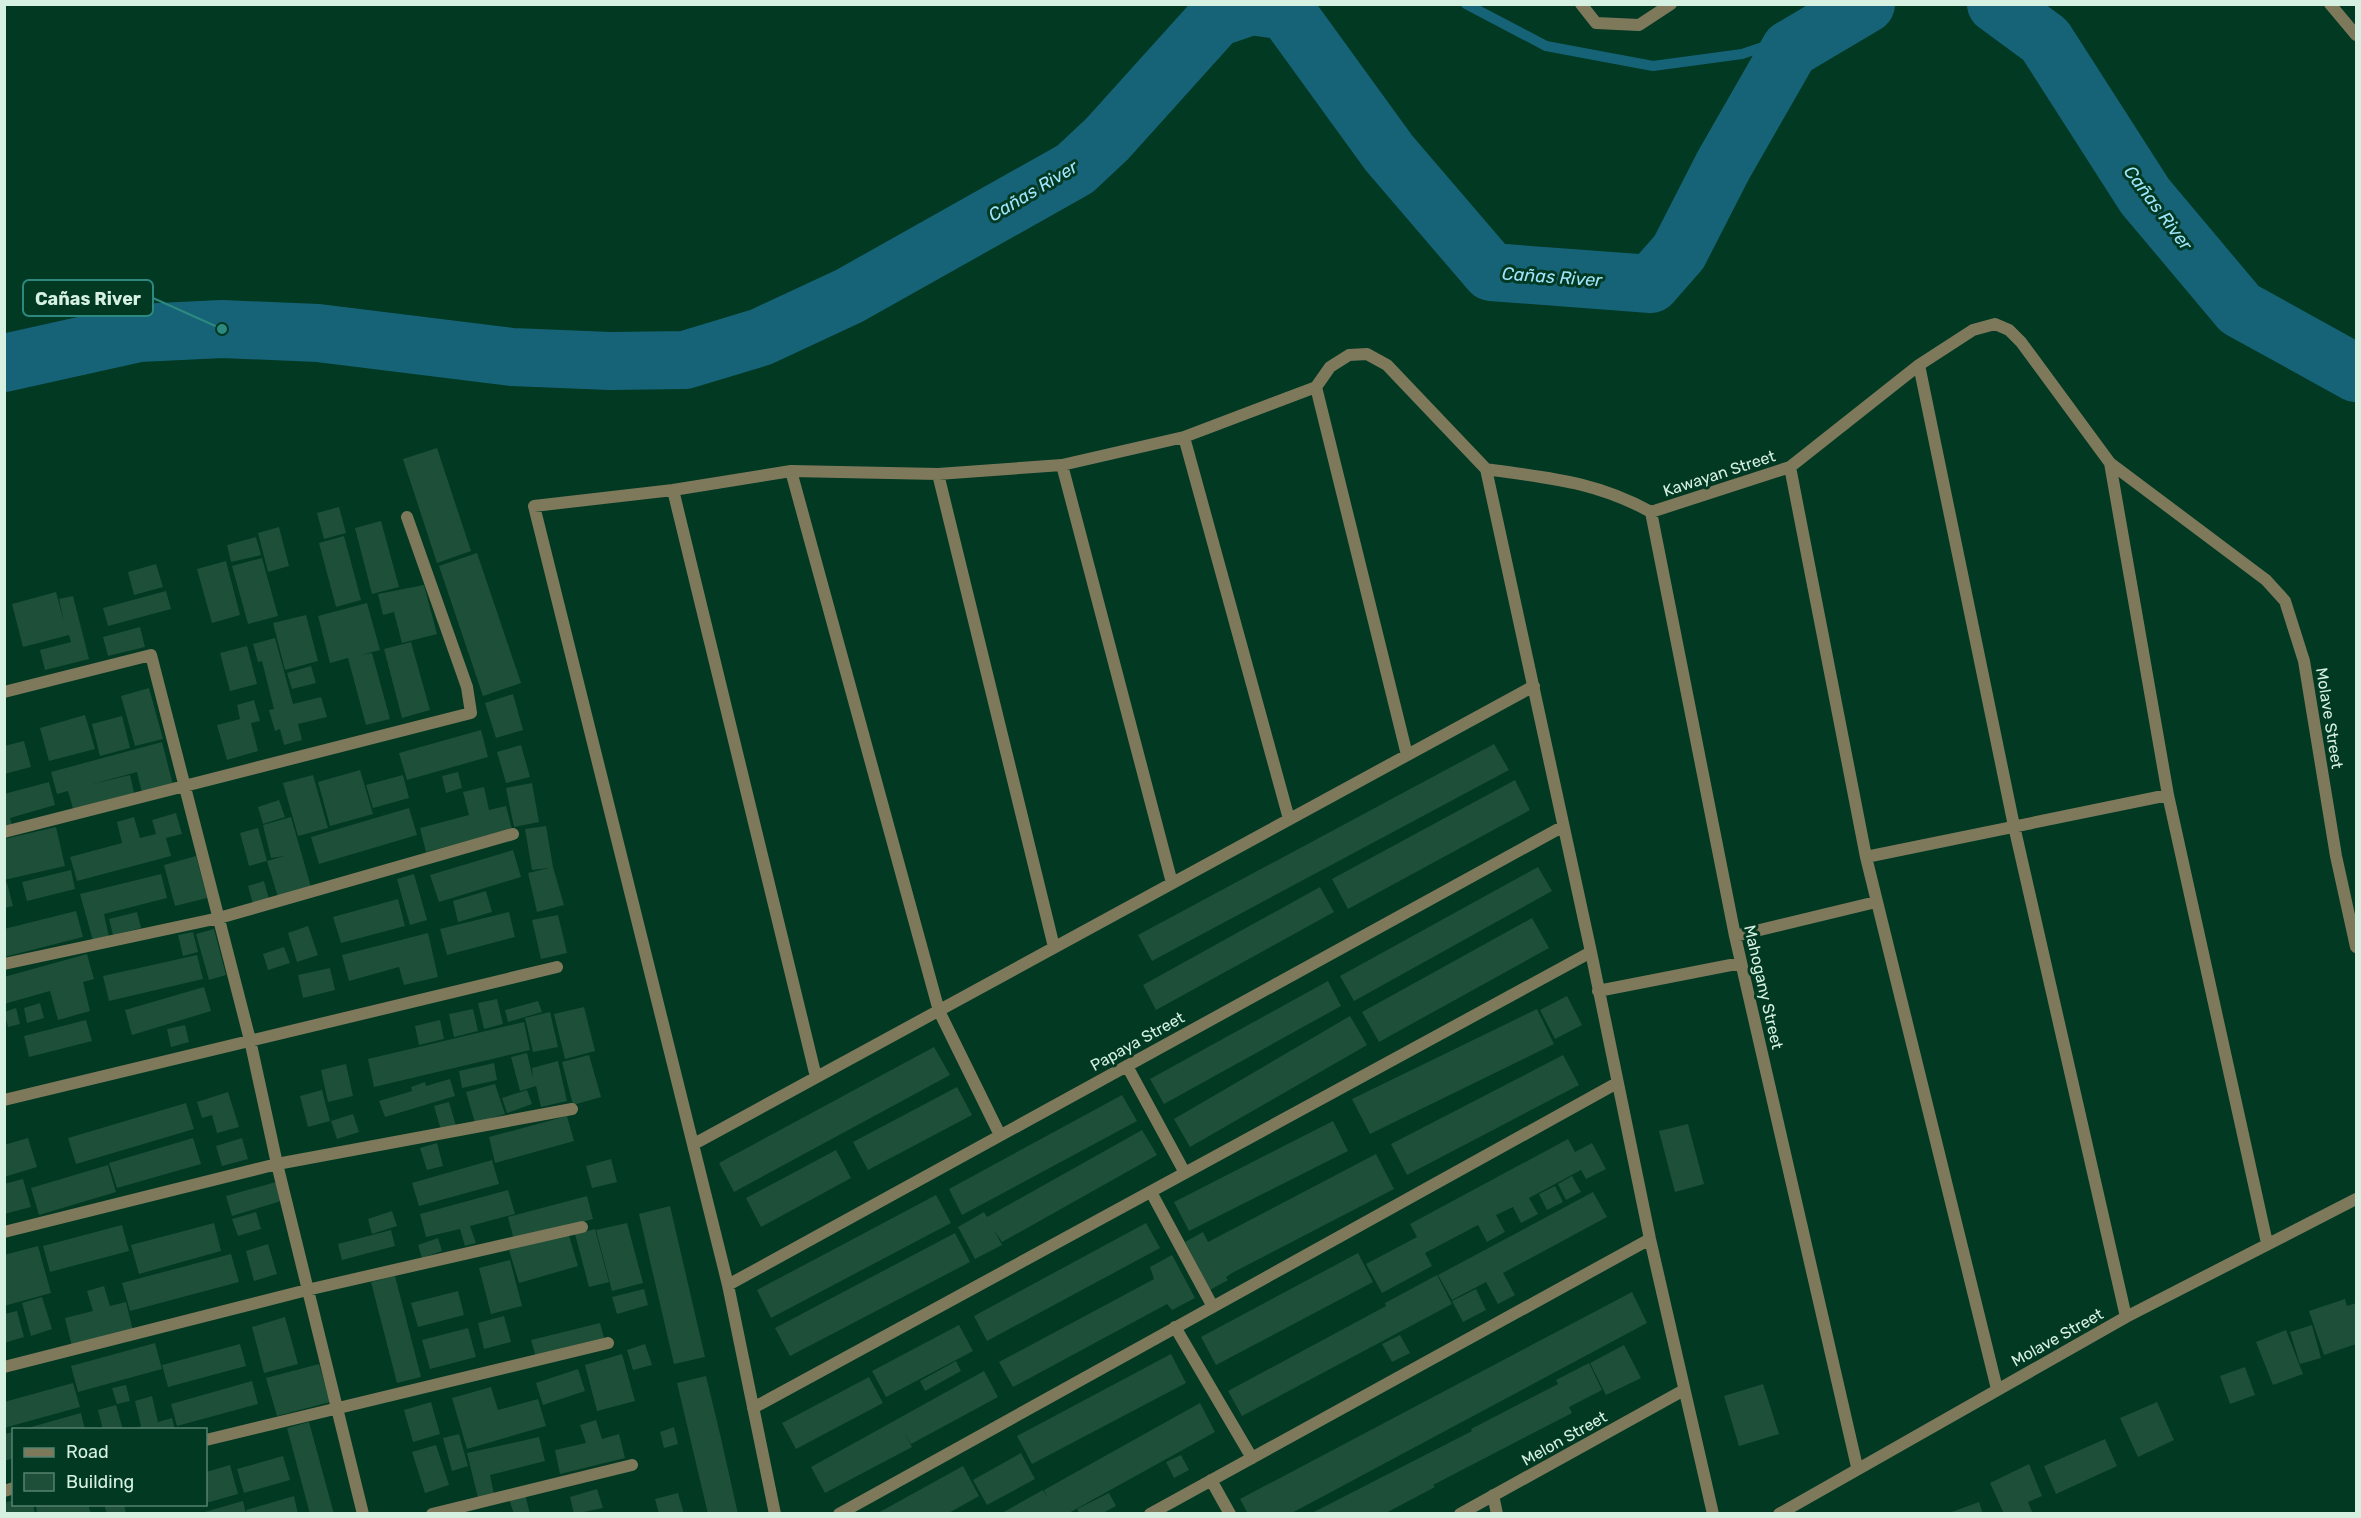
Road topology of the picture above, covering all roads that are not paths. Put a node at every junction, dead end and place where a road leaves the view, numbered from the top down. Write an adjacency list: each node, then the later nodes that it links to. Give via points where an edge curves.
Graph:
1 (1581, 4): 2 (street, via 1596,23 1639,25)
2 (1671, 4)
3 (2330, 4): 4 (street)
4 (2356, 35)
5 (1919, 365): 8 (street, Kawayan Street, via 1973,330 1995,324 2009,330); 10 (street, Kawayan Street); 23 (street)
6 (1316, 387): 7 (street); 11 (street, via 1330,367 1349,355 1367,354 1387,365); 19 (street)
7 (1184, 437): 9 (street); 22 (street)
8 (2109, 464): 21 (street); 33 (street, Molave Street, via 2266,580 2285,601 2304,661 2336,856)
9 (1062, 465): 13 (street); 28 (street)
10 (1790, 467): 15 (street, Kawayan Street); 27 (street)
11 (1486, 469): 15 (street, Kawayan Street, via 1584,483 1620,495); 17 (street)
12 (791, 471): 13 (street); 14 (street); 39 (street)
13 (938, 474): 32 (street)
14 (673, 490): 42 (street); 47 (street, via 534,506)
15 (1651, 512): 31 (street, Mahogany Street)
16 (407, 517): 20 (street, via 467,687 471,713)
17 (1534, 686): 19 (street); 24 (street)
18 (4, 692): 20 (street, via 151,655)
19 (1407, 755): 22 (street)
20 (184, 788): 25 (street); 30 (street)
21 (2168, 795): 23 (street); 55 (street)
22 (1289, 819): 28 (street)
23 (2014, 826): 27 (street); 59 (street)
24 (1562, 828): 34 (street); 41 (street, Papaya Street)
25 (4, 832)
26 (513, 834): 30 (street)
27 (1866, 857): 29 (street)
28 (1172, 883): 32 (street)
29 (1876, 902): 31 (street); 63 (street)
30 (219, 918): 36 (street); 40 (street)
31 (1735, 936): 35 (street, Mahogany Street)
32 (1054, 947): 39 (street)
33 (2356, 947)
34 (1591, 952): 38 (street); 49 (street)
35 (1741, 963): 38 (street); 70 (street, Mahogany Street)
36 (4, 964)
37 (557, 967): 40 (street)
38 (1598, 991): 43 (street)
39 (939, 1011): 42 (street); 46 (street)
40 (250, 1040): 44 (street); 48 (street)
41 (1127, 1066): 46 (street, Papaya Street); 49 (street)
42 (816, 1077): 47 (street)
43 (1617, 1083): 54 (street); 58 (street)
44 (4, 1100)
45 (572, 1108): 48 (street)
46 (1000, 1135): 56 (street, Papaya Street)
47 (694, 1144): 56 (street)
48 (277, 1164): 53 (street); 57 (street)
49 (1185, 1173): 50 (street)
50 (1151, 1192): 58 (street); 66 (street)
51 (2356, 1199): 55 (street, Molave Street)
52 (582, 1227): 57 (street)
53 (4, 1232)
54 (1650, 1239): 64 (street); 68 (street)
55 (2267, 1243): 59 (street, Molave Street)
56 (728, 1285): 66 (street)
57 (308, 1290): 62 (street); 65 (street)
58 (1213, 1307): 60 (street)
59 (2126, 1317): 63 (street, Molave Street)
60 (1174, 1328): 68 (street); 76 (street)
61 (608, 1343): 65 (street)
62 (4, 1367)
63 (1997, 1389): 70 (street, Molave Street)
64 (1684, 1390): 72 (street, Melon Street); 81 (street)
65 (337, 1406): 67 (street); 73 (street)
66 (753, 1408): 75 (street)
67 (207, 1440)
68 (1252, 1458): 71 (street)
69 (632, 1466): 74 (street)
70 (1857, 1467): 82 (street, Molave Street)
71 (1210, 1480): 77 (street); 78 (street)
72 (1493, 1495): 79 (street, Melon Street); 80 (street)
73 (363, 1514)
74 (432, 1514)
75 (775, 1514)
76 (839, 1514)
77 (1150, 1514)
78 (1230, 1514)
79 (1460, 1514)
80 (1497, 1514)
81 (1713, 1514)
82 (1779, 1514)

